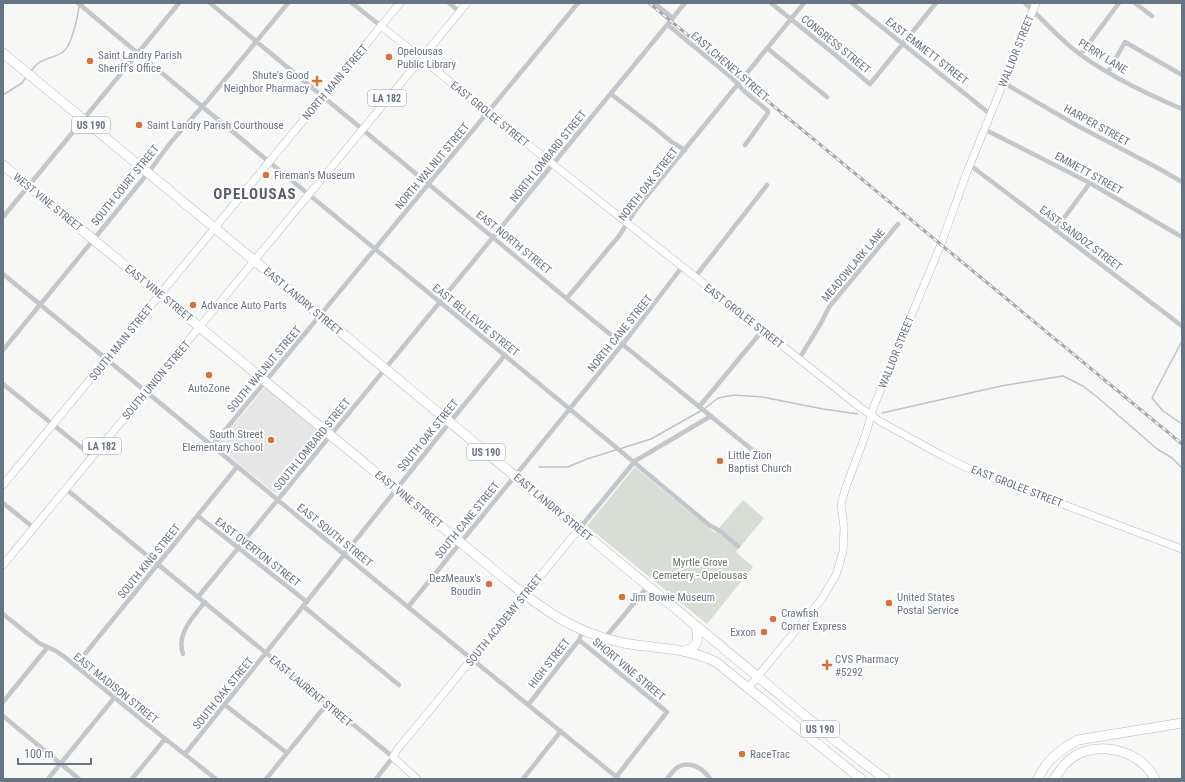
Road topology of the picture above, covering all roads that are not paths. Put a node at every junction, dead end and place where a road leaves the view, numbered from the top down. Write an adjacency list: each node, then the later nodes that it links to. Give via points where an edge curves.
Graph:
1 (78, 3): 29 (street, EAST BELLEVUE STREET)
2 (179, 3): 29 (street)
3 (210, 3): 25 (street, EAST NORTH STREET)
4 (288, 3): 25 (street, SOUTH COURT STREET)
5 (352, 3): 24 (street, EAST GROLEE STREET)
6 (400, 3): 24 (street, NORTH MAIN STREET)
7 (449, 3): 20 (street)
8 (467, 3): 20 (street, LA 182)
9 (578, 3): 41 (street, NORTH WALNUT STREET)
10 (654, 3): 23 (street, EAST CHENEY STREET)
11 (685, 3): 23 (street, NORTH LOMBARD STREET)
12 (771, 3): 22 (street, CONGRESS STREET)
13 (804, 3): 22 (street, NORTH OAK STREET)
14 (852, 3): 26 (street, EAST EMMETT STREET)
15 (935, 3): 26 (street)
16 (1025, 3): 19 (street, PERRY LANE)
17 (1119, 3): 30 (street)
18 (1135, 3): 21 (street)
19 (1034, 6): 30 (street, PERRY LANE, via 1072,48); 34 (street, WALLIOR STREET)
20 (460, 12): 31 (street, LA 182)
21 (1152, 16)
22 (791, 19): 26 (street, CONGRESS STREET, via 870,84); 27 (street, NORTH OAK STREET)
23 (670, 21): 35 (street, EAST CHENEY STREET); 36 (street, NORTH LOMBARD STREET)
24 (381, 26): 31 (street, EAST GROLEE STREET); 37 (street, NORTH MAIN STREET)
25 (257, 41): 37 (street, EAST NORTH STREET); 39 (street, SOUTH COURT STREET)
26 (903, 43): 42 (street, EAST EMMETT STREET)
27 (767, 48): 35 (street, NORTH OAK STREET); 38 (street)
28 (3, 53): 43 (highway, US 190)
29 (138, 53): 39 (street, EAST BELLEVUE STREET); 43 (street)
30 (1081, 54): 32 (street, PERRY LANE)
31 (421, 58): 41 (street, EAST GROLEE STREET); 44 (street, LA 182)
32 (1108, 72): 33 (street, via 1125,42); 40 (street, PERRY LANE)
33 (1182, 75)
34 (1004, 83): 42 (street, WALLIOR STREET); 54 (street, HARPER STREET)
35 (738, 84): 46 (street, EAST CHENEY STREET, via 768,111); 47 (street, NORTH OAK STREET)
36 (611, 94): 47 (street); 49 (street, NORTH LOMBARD STREET)
37 (323, 96): 44 (street, EAST NORTH STREET); 48 (street, NORTH MAIN STREET)
38 (827, 97)
39 (202, 107): 48 (street, EAST BELLEVUE STREET); 52 (street, SOUTH COURT STREET)
40 (1182, 110)
41 (488, 112): 49 (street, EAST GROLEE STREET); 55 (street, NORTH WALNUT STREET)
42 (990, 114): 45 (street, WALLIOR STREET)
43 (84, 119): 52 (highway, US 190); 57 (street)
44 (362, 129): 55 (street, EAST NORTH STREET); 58 (street, LA 182)
45 (984, 129): 51 (street, WALLIOR STREET); 53 (street, EMMETT STREET)
46 (745, 145)
47 (685, 150): 60 (street, NORTH OAK STREET, via 637,208)
48 (269, 161): 58 (street, EAST BELLEVUE STREET); 62 (street, SOUTH MAIN STREET)
49 (553, 164): 60 (street, EAST GROLEE STREET); 64 (street, NORTH LOMBARD STREET)
50 (3, 165): 57 (highway, WEST VINE STREET / US 190)
51 (970, 165): 63 (street, EAST SANDOZ STREET); 92 (street, WALLIOR STREET, via 941,244)
52 (148, 173): 62 (highway, EAST LANDRY STREET / US 190); 66 (street, SOUTH COURT STREET)
53 (1090, 182): 63 (street); 65 (street, EMMETT STREET)
54 (1182, 182)
55 (429, 184): 64 (street, EAST NORTH STREET); 67 (street, NORTH WALNUT STREET)
56 (767, 185): 71 (street)
57 (28, 186): 59 (street); 66 (highway, WEST VINE STREET / US 190)
58 (309, 194): 67 (street, EAST BELLEVUE STREET); 68 (street, SOUTH UNION STREET / LA 182)
59 (3, 217)
60 (628, 223): 69 (street, EAST GROLEE STREET); 73 (street, NORTH OAK STREET)
61 (898, 224): 84 (street, MEADOWLARK LANE, via 828,307)
62 (214, 228): 68 (highway, EAST LANDRY STREET / US 190); 72 (street, SOUTH MAIN STREET)
63 (1054, 230): 77 (street, EAST SANDOZ STREET)
64 (493, 237): 73 (street, EAST NORTH STREET); 74 (street, NORTH LOMBARD STREET)
65 (1182, 237)
66 (93, 239): 72 (highway, EAST VINE STREET / US 190); 75 (street, SOUTH COURT STREET)
67 (375, 249): 74 (street, EAST BELLEVUE STREET); 76 (street, SOUTH WALNUT STREET)
68 (255, 260): 76 (highway, EAST LANDRY STREET / US 190); 78 (street, SOUTH UNION STREET / LA 182)
69 (682, 267): 71 (street, EAST GROLEE STREET); 80 (street, NORTH CANE STREET)
70 (3, 274): 75 (street, EAST SOUTH STREET)
71 (694, 277): 79 (street, EAST GROLEE STREET)
72 (160, 294): 78 (highway, EAST VINE STREET / US 190); 83 (street, SOUTH MAIN STREET)
73 (567, 298): 80 (street, EAST NORTH STREET)
74 (440, 302): 82 (street, EAST BELLEVUE STREET); 85 (street, SOUTH LOMBARD STREET)
75 (40, 304): 81 (street, SOUTH COURT STREET); 83 (street, EAST SOUTH STREET)
76 (320, 315): 85 (highway, EAST LANDRY STREET / US 190); 86 (street, SOUTH WALNUT STREET)
77 (1182, 326)
78 (200, 327): 86 (highway, EAST VINE STREET / US 190); 88 (street, SOUTH UNION STREET / LA 182)
79 (762, 331): 84 (street, EAST GROLEE STREET); 90 (street)
80 (622, 344): 89 (street, NORTH CANE STREET); 90 (street, EAST NORTH STREET)
81 (3, 350)
82 (505, 355): 89 (street, EAST BELLEVUE STREET); 93 (street, SOUTH OAK STREET)
83 (106, 359): 88 (street, EAST SOUTH STREET); 94 (street, SOUTH MAIN STREET)
84 (799, 359): 92 (street, EAST GROLEE STREET)
85 (385, 369): 93 (highway, EAST LANDRY STREET / US 190); 95 (street, SOUTH LOMBARD STREET)
86 (266, 381): 95 (highway, EAST VINE STREET / US 190); 96 (street, SOUTH WALNUT STREET)
87 (3, 384): 94 (street)
88 (146, 392): 96 (street, EAST SOUTH STREET); 97 (street, SOUTH UNION STREET / LA 182)
89 (570, 409): 99 (street, EAST BELLEVUE STREET); 101 (street, SOUTH CANE STREET)
90 (702, 409): 91 (street, EAST NORTH STREET)
91 (711, 416): 98 (street, EAST NORTH STREET); 99 (street, SOUTH ACADEMY STREET)
92 (871, 416): 113 (street, EAST GROLEE STREET, via 974,471); 134 (street, WALLIOR STREET, via 842,498 844,540 836,575 821,600)
93 (450, 422): 101 (highway, EAST LANDRY STREET / US 190); 104 (street, SOUTH OAK STREET)
94 (52, 424): 97 (street); 102 (street, SOUTH MAIN STREET)
95 (331, 435): 104 (highway, EAST VINE STREET / US 190); 105 (street, SOUTH LOMBARD STREET)
96 (212, 446): 100 (street, EAST SOUTH STREET)
97 (93, 457): 103 (street, SOUTH UNION STREET / LA 182)
98 (761, 457)
99 (635, 461): 109 (street, SOUTH ACADEMY STREET); 111 (street, EAST BELLEVUE STREET, via 709,525)
100 (238, 467): 105 (street, EAST SOUTH STREET); 107 (street, SOUTH KING STREET)
101 (515, 476): 109 (highway, EAST LANDRY STREET / US 190); 110 (street, SOUTH CANE STREET)
102 (3, 485)
103 (66, 489): 108 (street, SOUTH UNION STREET / LA 182); 115 (street)
104 (397, 489): 110 (highway, EAST VINE STREET / US 190); 114 (street, SOUTH OAK STREET)
105 (278, 500): 112 (street, SOUTH LOMBARD STREET); 114 (street, EAST SOUTH STREET)
106 (3, 503): 108 (street)
107 (198, 516): 112 (street, EAST OVERTON STREET); 115 (street, SOUTH KING STREET)
108 (34, 528): 116 (street, SOUTH UNION STREET / LA 182)
109 (579, 529): 117 (highway, EAST LANDRY STREET / US 190); 118 (street, SOUTH ACADEMY STREET)
110 (460, 542): 118 (highway, EAST VINE STREET / US 190); 122 (street, SOUTH CANE STREET)
111 (738, 546)
112 (238, 547): 119 (street, SOUTH LOMBARD STREET); 121 (street, EAST OVERTON STREET)
113 (1182, 549)
114 (344, 555): 121 (street, SOUTH OAK STREET); 122 (street, EAST SOUTH STREET)
115 (158, 564): 119 (street); 133 (street, SOUTH KING STREET)
116 (3, 565)
117 (648, 586): 124 (highway, EAST LANDRY STREET / US 190); 126 (street)
118 (525, 594): 125 (highway, EAST VINE STREET / US 190, via 553,615); 132 (street, SOUTH ACADEMY STREET)
119 (198, 597): 120 (street, EAST LAURENT STREET)
120 (205, 602): 130 (street, EAST LAURENT STREET); 131 (street, via 183,633)
121 (305, 604): 130 (street, SOUTH OAK STREET); 135 (street, EAST OVERTON STREET)
122 (408, 607): 132 (street, EAST SOUTH STREET)
123 (3, 614): 128 (street, EAST MADISON STREET)
124 (696, 627): 129 (highway, via 696,644); 134 (highway, EAST LANDRY STREET / US 190)
125 (583, 630): 126 (highway, EAST VINE STREET / US 190); 127 (street, HIGH STREET)
126 (605, 638): 129 (highway, EAST VINE STREET / US 190)
127 (579, 640): 141 (street, HIGH STREET); 150 (street, SHORT VINE STREET, via 667,712)
128 (47, 648): 133 (street, EAST MADISON STREET, via 56,651); 138 (street)
129 (684, 651): 136 (highway, EAST VINE STREET / US 190, via 716,662)
130 (266, 653): 139 (street, EAST LAURENT STREET); 140 (street, SOUTH OAK STREET)
131 (183, 654)
132 (472, 659): 141 (street, EAST SOUTH STREET); 148 (street, SOUTH ACADEMY STREET)
133 (75, 666): 137 (street, EAST MADISON STREET)
134 (758, 677): 136 (street, WALLIOR STREET); 162 (highway, EAST LANDRY STREET / US 190)
135 (399, 685)
136 (749, 688): 161 (highway, EAST VINE STREET / US 190)
137 (114, 698): 145 (street, EAST MADISON STREET); 149 (street)
138 (3, 702)
139 (327, 704): 146 (street); 148 (street, EAST LAURENT STREET)
140 (225, 705): 146 (street); 147 (street, SOUTH OAK STREET)
141 (528, 705): 144 (street, EAST SOUTH STREET)
142 (3, 716): 149 (street)
143 (1182, 723): 163 (highway, via 1078,740 1052,758)
144 (561, 732): 150 (street, EAST SOUTH STREET); 158 (street)
145 (165, 739): 147 (street, EAST MADISON STREET); 153 (street)
146 (287, 753): 155 (street)
147 (185, 754): 154 (street, EAST MADISON STREET)
148 (393, 757): 156 (street, SOUTH ACADEMY STREET); 157 (street, EAST LAURENT STREET)
149 (60, 764): 151 (street); 152 (street)
150 (618, 778)
151 (48, 779)
152 (79, 779)
153 (132, 779)
154 (216, 779)
155 (266, 779)
156 (376, 779)
157 (417, 779)
158 (524, 779)
159 (667, 779): 160 (street, via 678,767 690,764)
160 (710, 779)
161 (861, 779)
162 (885, 779)
163 (1038, 779)
164 (1054, 779): 165 (highway, via 1065,763 1077,755 1092,750 1110,749 1123,751 1136,758 1148,768)
165 (1155, 779)

